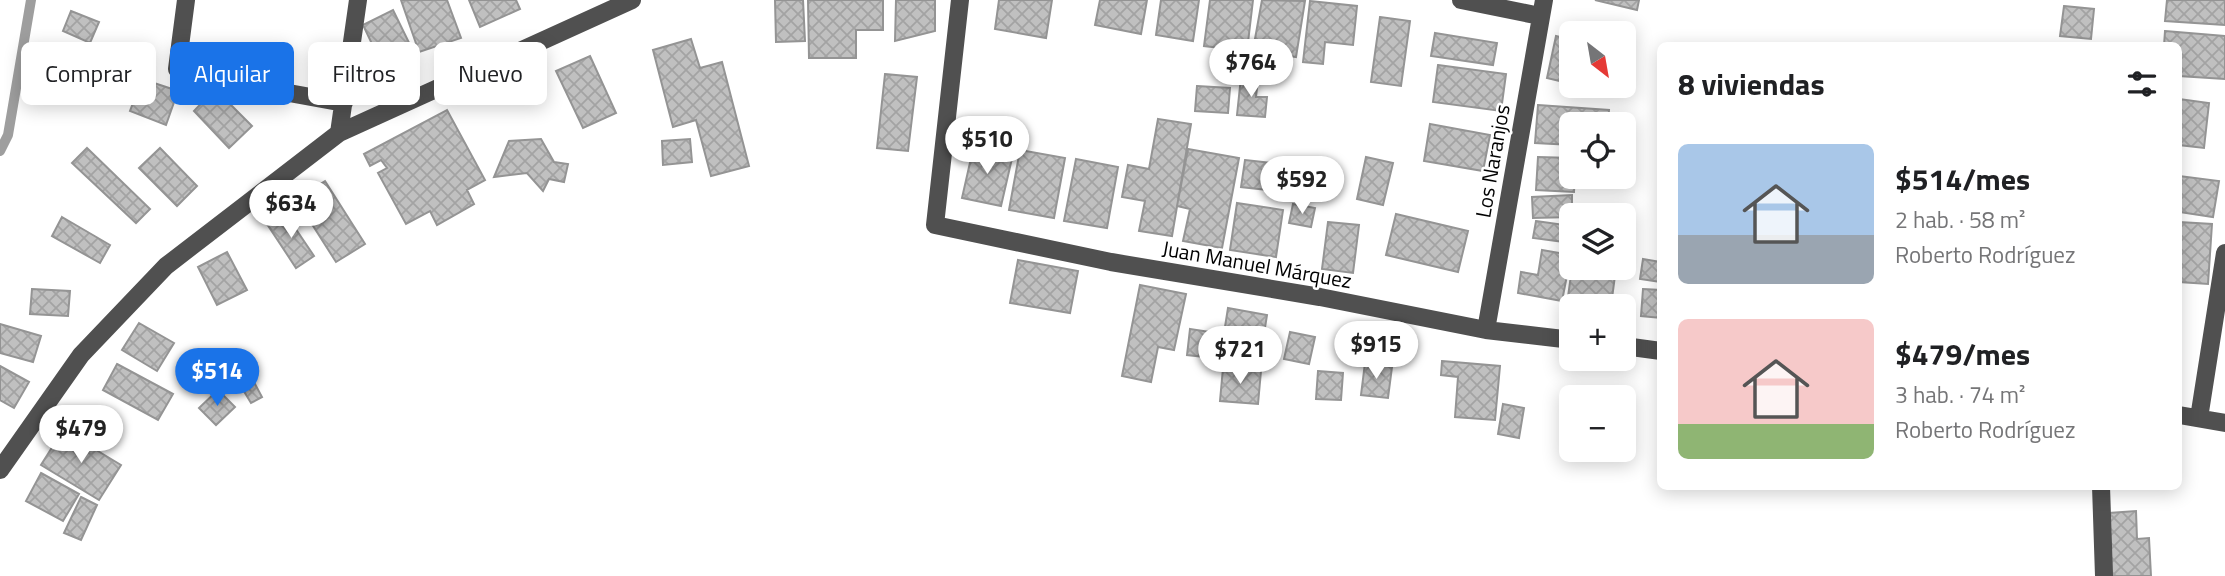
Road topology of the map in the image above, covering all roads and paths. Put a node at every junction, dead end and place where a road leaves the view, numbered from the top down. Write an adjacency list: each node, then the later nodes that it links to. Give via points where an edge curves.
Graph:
1 (186, 0): 8 (street, via 177,69)
2 (358, 0): 7 (street)
3 (632, 0): 10 (street)
4 (960, 0): 12 (street, Juan Manuel Márquez, via 935,225)
5 (1461, 0): 6 (street)
6 (1542, 8): 12 (street, Los Naranjos)
7 (352, 42)
8 (308, 96)
9 (344, 105): 10 (street)
10 (339, 133): 19 (street, via 166,266 81,355)
11 (2225, 253): 17 (street)
12 (1486, 330): 13 (street, Juan Manuel Márquez)
13 (1559, 338)
14 (1636, 348): 15 (street)
15 (1657, 350)
16 (2182, 415): 17 (street)
17 (2199, 418): 18 (street)
18 (2225, 423)
19 (0, 470)
20 (2101, 490): 21 (street)
21 (2104, 576)

